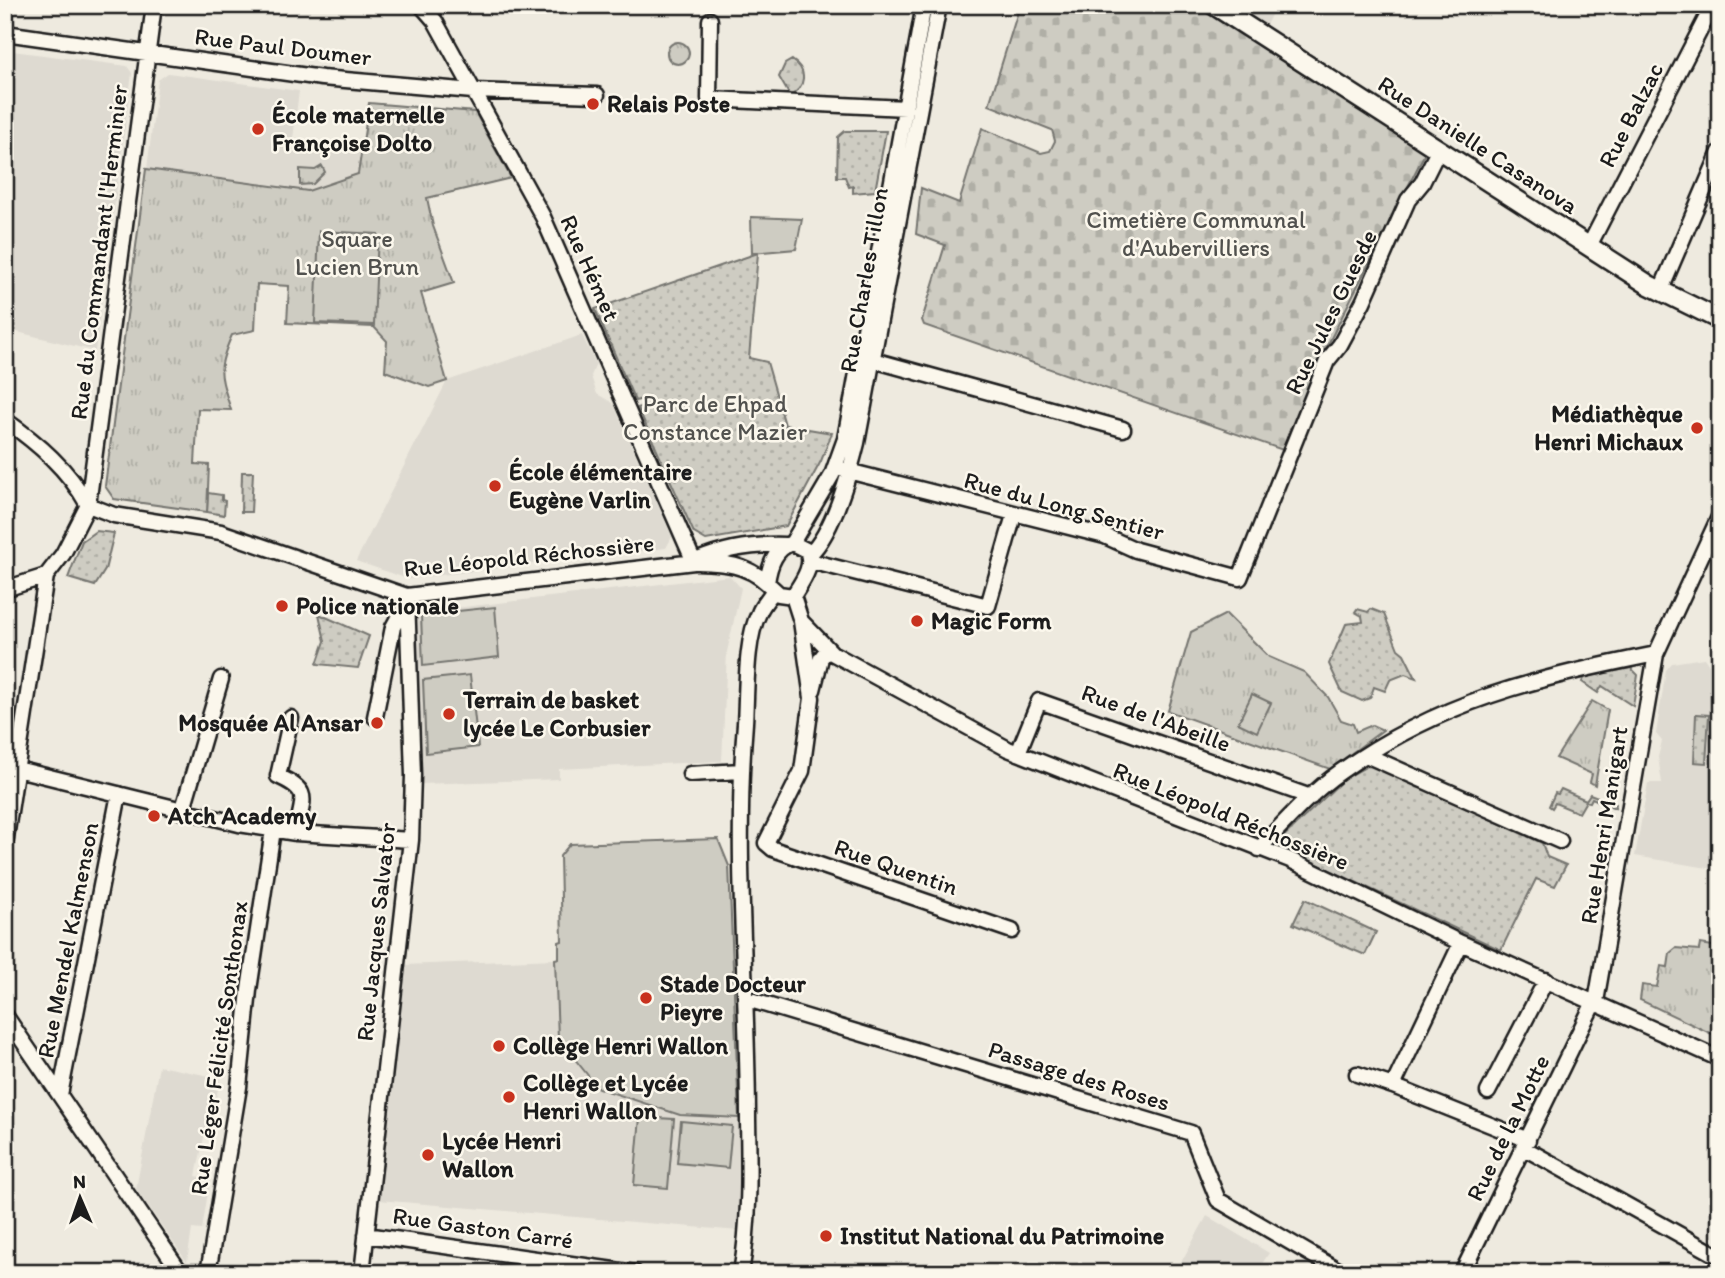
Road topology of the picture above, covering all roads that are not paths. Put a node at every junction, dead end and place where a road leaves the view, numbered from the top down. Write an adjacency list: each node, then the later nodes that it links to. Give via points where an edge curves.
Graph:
1 (154, 5): 9 (street, Rue du Commandant l'Herminier)
2 (421, 5): 10 (street, Rue Hémet, via 435,21)
3 (924, 5): 12 (street, Rue Charles Tillon)
4 (939, 5): 18 (street, Rue Charles Tillon)
5 (1214, 5): 13 (main road, Rue Danielle Casanova)
6 (1713, 5): 15 (street, Rue Balzac)
7 (710, 20): 12 (street, via 709,99)
8 (5, 33): 9 (street, Rue Paul Doumer)
9 (148, 52): 10 (street, Rue Paul Doumer, via 322,78); 22 (street, Rue du Commandant l'Herminier)
10 (473, 91): 11 (street, Rue Paul Doumer); 27 (street, Rue Hémet, via 543,217)
11 (597, 95)
12 (906, 108): 21 (street, Rue Charles Tillon)
13 (1439, 149): 15 (main road, Rue Danielle Casanova); 29 (street, Rue Jules Guesde, via 1408,200 1363,302 1327,361)
14 (1720, 152): 16 (street)
15 (1589, 246): 16 (main road, Rue Danielle Casanova)
16 (1660, 292): 17 (main road, Rue Danielle Casanova)
17 (1720, 320)
18 (873, 360): 20 (street); 21 (street, Rue Charles Tillon)
19 (5, 420): 22 (street, via 47,452 76,482)
20 (1123, 429)
21 (842, 470): 23 (street, Rue du Long Sentier); 25 (street, Rue Charles Tillon); 26 (street, Rue Charles Tillon, via 827,526)
22 (88, 505): 28 (street); 32 (street, Rue Léopold Réchossière, via 114,515 220,532)
23 (1014, 515): 26 (street, via 988,606); 29 (street, Rue du Long Sentier, via 1105,536 1136,550)
24 (1720, 515): 37 (street, Rue Henri Manigart)
25 (789, 544): 26 (street); 27 (street, Rue Léopold Réchossière, via 721,551); 30 (street, Rue Charles Tillon, via 773,559)
26 (810, 558): 33 (street, Rue Charles Tillon)
27 (694, 562): 30 (street, Rue Léopold Réchossière, via 738,565 754,571); 32 (street, Rue Léopold Réchossière)
28 (46, 576): 31 (street); 44 (street)
29 (1240, 578)
30 (770, 587): 33 (street, Rue Léopold Réchossière); 45 (street, Rue Charles Tillon, via 752,639)
31 (5, 589)
32 (407, 596): 34 (street, Rue Jacques Salvator)
33 (793, 596): 35 (street, Rue Léopold Réchossière)
34 (408, 612): 40 (street, via 399,616 393,627); 52 (street, Rue Jacques Salvator)
35 (801, 621): 36 (street, Rue Léopold Réchossière); 39 (street)
36 (828, 649): 39 (street, via 821,658); 42 (street, Rue Léopold Réchossière)
37 (1656, 653): 43 (street, via 1529,681 1456,706); 62 (street, Rue Henri Manigart, via 1601,984)
38 (221, 679): 49 (street)
39 (811, 698): 55 (street, via 802,771)
40 (375, 717)
41 (291, 718): 51 (street, via 278,776 299,785 303,792)
42 (1017, 753): 48 (street, Rue de l'Abeille, via 1040,701); 57 (street, Rue Léopold Réchossière)
43 (1366, 755): 48 (street); 54 (street)
44 (10, 767): 47 (street); 56 (street)
45 (741, 771): 46 (street); 53 (street, Rue Charles Tillon)
46 (690, 774)
47 (119, 794): 49 (street); 68 (street, Rue Mendel Kalmenson)
48 (1311, 797): 57 (street)
49 (182, 812): 50 (street)
50 (273, 830): 51 (street); 73 (street, Rue Léger Félicité Sonthonax, via 239,1087)
51 (296, 833): 52 (street)
52 (411, 840): 70 (street, Rue Jacques Salvator)
53 (739, 841): 55 (street); 61 (street, Rue Charles Tillon)
54 (1560, 841)
55 (766, 843): 58 (street, Rue Quentin)
56 (5, 844)
57 (1259, 849): 59 (street, Rue Léopold Réchossière)
58 (1012, 931)
59 (1461, 943): 60 (street, Rue Léopold Réchossière); 66 (street)
60 (1546, 980): 62 (street, Rue Léopold Réchossière); 67 (street)
61 (747, 999): 76 (street, Rue Charles Tillon, via 748,1231); 77 (street, Passage des Roses, via 1191,1133 1219,1200)
62 (1594, 1003): 64 (street, Rue Léopold Réchossière); 69 (street, Rue de la Motte)
63 (5, 1015): 68 (street)
64 (1720, 1059)
65 (1357, 1073): 66 (street)
66 (1393, 1086): 69 (street)
67 (1488, 1092)
68 (60, 1095): 72 (street)
69 (1526, 1144): 71 (street); 78 (street, Rue de la Motte)
70 (366, 1235): 74 (street, Rue Jacques Salvator); 75 (street, Rue Gaston Carré)
71 (1720, 1257)
72 (181, 1273)
73 (208, 1273)
74 (362, 1273)
75 (635, 1273)
76 (741, 1273)
77 (1343, 1273)
78 (1462, 1273)

